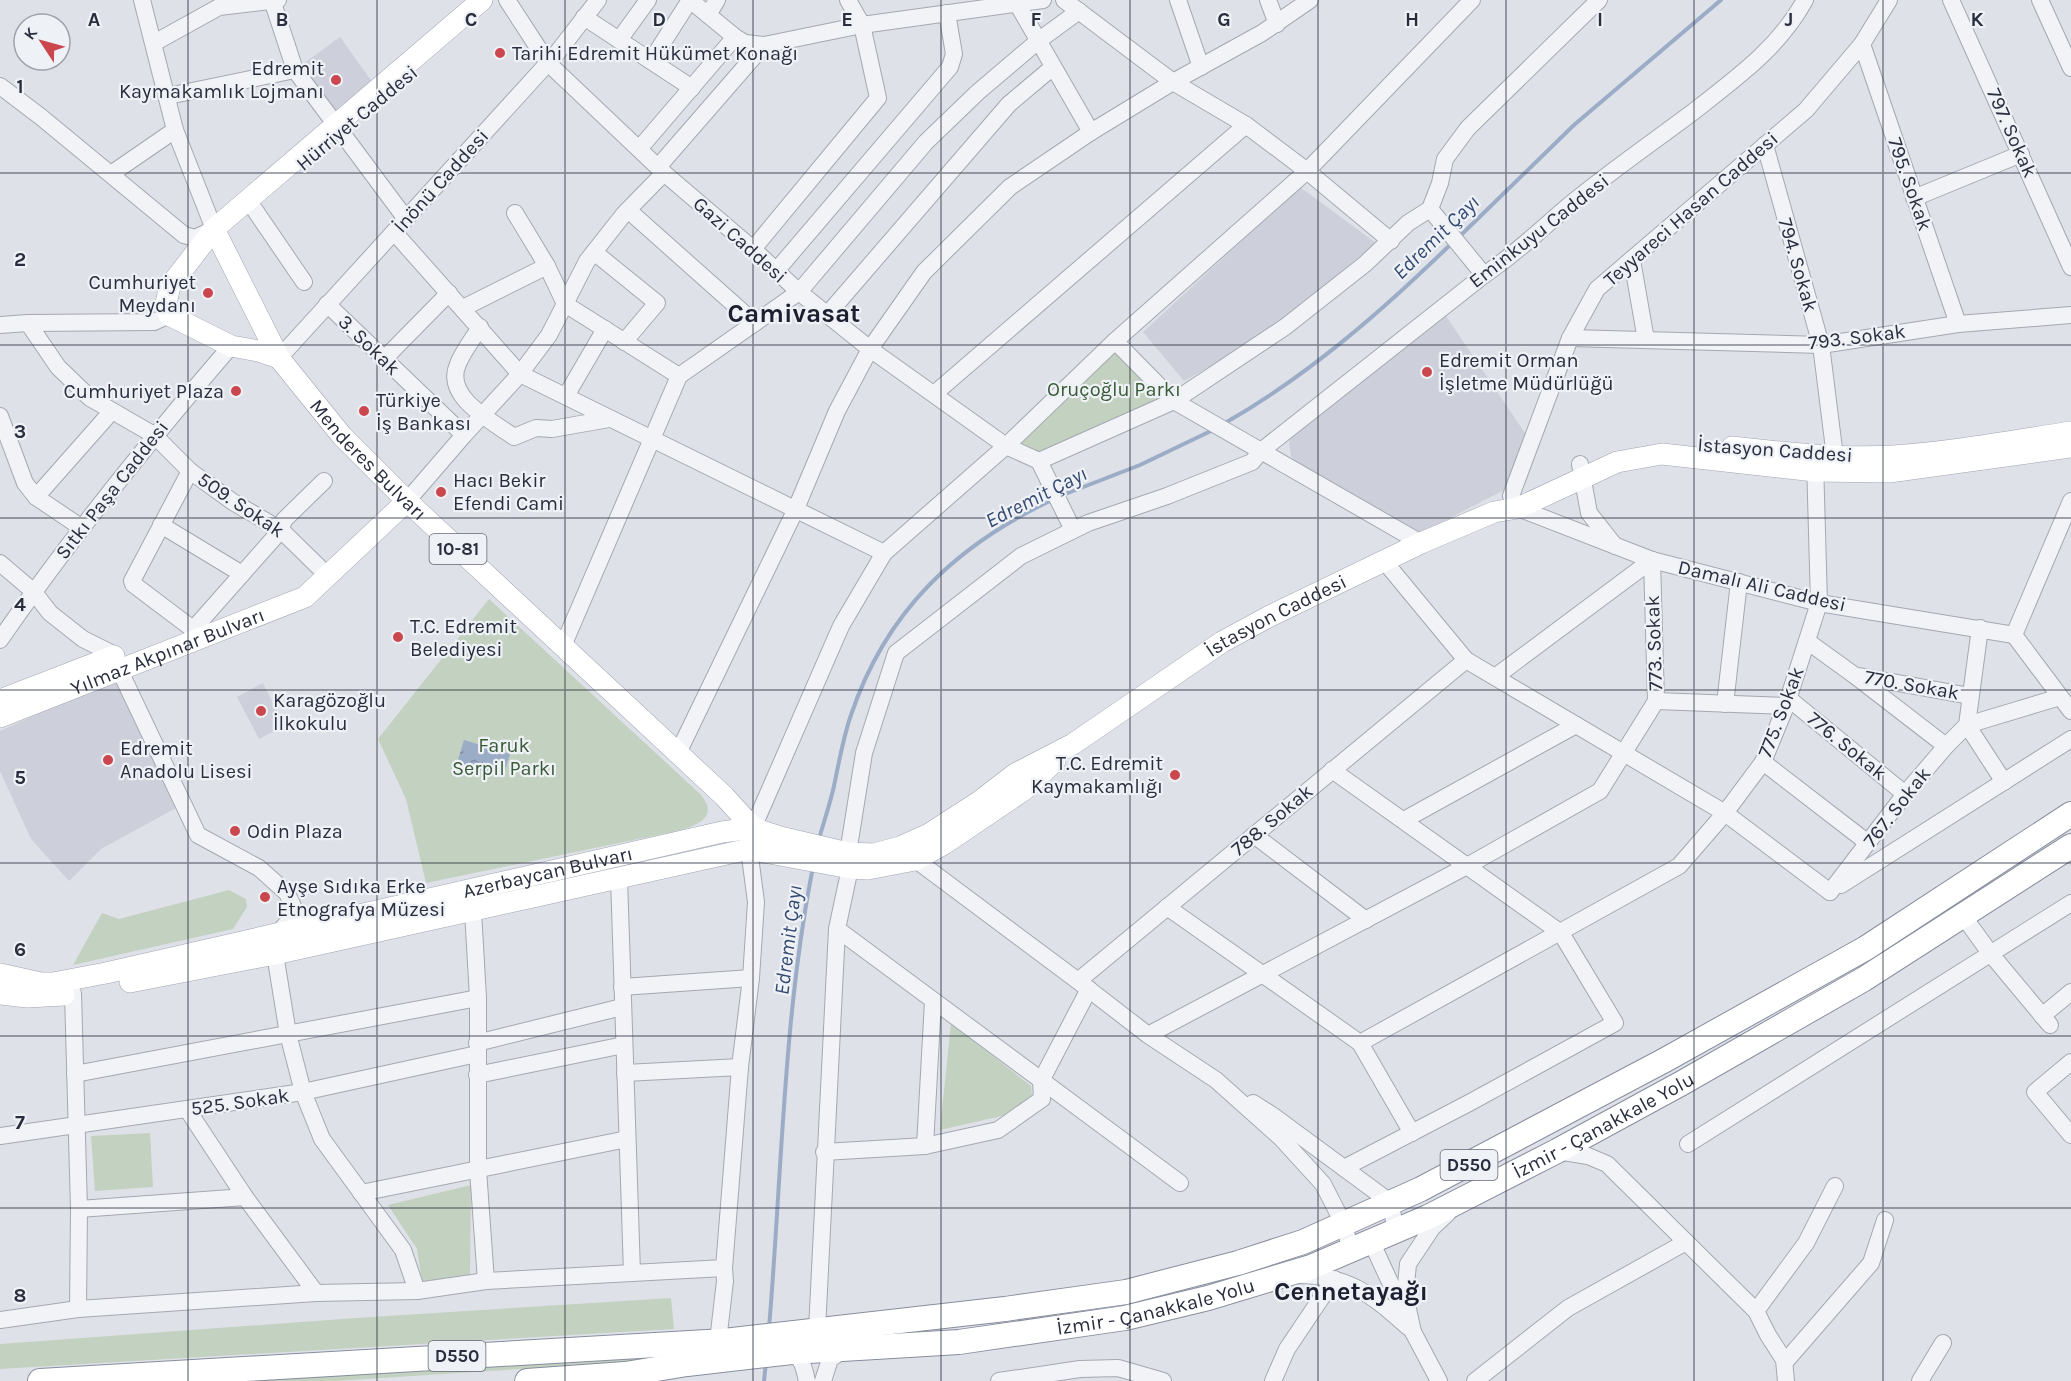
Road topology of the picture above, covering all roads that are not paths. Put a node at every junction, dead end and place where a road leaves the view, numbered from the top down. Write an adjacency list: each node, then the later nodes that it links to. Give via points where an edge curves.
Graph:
1 (142, 0): 33 (street, 10-81)
2 (272, 0): 3 (street); 33 (street, via 219,7); 41 (street)
3 (278, 0)
4 (482, 0): 47 (main road, Hürriyet Caddesi)
5 (496, 0): 47 (main road, Hürriyet Caddesi)
6 (507, 0): 37 (street, Gazi Caddesi)
7 (598, 0): 27 (street, İnönü Caddesi)
8 (648, 0): 31 (street)
9 (690, 0): 26 (street); 36 (street)
10 (717, 0): 26 (street)
11 (848, 0): 29 (street)
12 (1043, 0): 23 (street)
13 (1064, 0): 25 (street)
14 (1178, 0): 39 (street)
15 (1268, 0): 28 (street)
16 (1310, 0): 28 (street)
17 (1473, 0): 54 (street)
18 (1599, 0): 58 (street, via 1468,128 1445,159)
19 (1805, 0): 71 (street, Eminkuyu Caddesi, via 1787,28 1755,63)
20 (1889, 0): 34 (street, Teyyareci Hasan Caddesi)
21 (1951, 0): 52 (street, 797. Sokak)
22 (2040, 0): 40 (street)
23 (1016, 2): 24 (street); 32 (street)
24 (942, 9): 29 (street); 70 (street, via 954,54 952,64)
25 (1078, 11): 32 (street); 42 (street)
26 (708, 15): 30 (street)
27 (584, 17): 31 (street); 37 (street, İnönü Caddesi)
28 (1277, 24): 39 (street)
29 (862, 25): 35 (street); 65 (street, via 878,98)
30 (735, 37): 35 (street, via 745,43); 44 (street)
31 (619, 40): 36 (street)
32 (1038, 41): 38 (street); 74 (street, via 927,142)
33 (154, 43): 45 (street, 10-81)
34 (1862, 44): 50 (street, Teyyareci Hasan Caddesi, via 1806,110); 56 (street, 795. Sokak)
35 (764, 45): 53 (street)
36 (651, 61): 44 (street)
37 (548, 63): 51 (street, Gazi Caddesi); 61 (street, İnönü Caddesi)
38 (1053, 67): 49 (street); 79 (street, via 1009,104)
39 (1201, 67): 42 (street)
40 (2071, 68)
41 (295, 70): 45 (street); 47 (street)
42 (1173, 82): 46 (street); 49 (street)
43 (0, 86): 55 (street)
44 (692, 88): 51 (street)
45 (168, 96): 48 (street, 10-81)
46 (1246, 125): 54 (street); 98 (street)
47 (338, 129): 57 (main road, Hürriyet Caddesi); 61 (street)
48 (175, 130): 55 (street); 63 (street, 10-81)
49 (1091, 132): 93 (street, via 1010,187 924,272)
50 (1765, 145): 67 (street, Teyyareci Hasan Caddesi); 91 (street, 794. Sokak)
51 (639, 149): 53 (street, Gazi Caddesi)
52 (2021, 154): 56 (street); 69 (street, 797. Sokak)
53 (661, 170): 59 (street); 65 (street, Gazi Caddesi)
54 (1307, 171): 64 (street); 89 (street)
55 (111, 174): 63 (street, via 184,235 195,238)
56 (1914, 198): 83 (street, 795. Sokak)
57 (251, 203): 63 (main road, Hürriyet Caddesi); 72 (street)
58 (1430, 208): 64 (street); 71 (street)
59 (628, 210): 66 (street); 82 (street)
60 (515, 213): 68 (street)
61 (406, 219): 62 (street, İnönü Caddesi)
62 (394, 232): 73 (street); 75 (street, İnönü Caddesi)
63 (216, 233): 78 (main road, Hürriyet Caddesi, via 170,286 166,303); 94 (main road, Menderes Bulvarı / 10-81)
64 (1391, 241): 100 (street, via 1285,327)
65 (753, 249): 70 (street, Gazi Caddesi)
66 (594, 252): 76 (street); 90 (street, via 657,303)
67 (1632, 260): 87 (street, Teyyareci Hasan Caddesi, via 1597,289); 88 (street)
68 (547, 266): 76 (street); 77 (street)
69 (2071, 267)
70 (776, 271): 74 (street, Gazi Caddesi)
71 (1484, 275): 111 (street, Eminkuyu Caddesi)
72 (304, 282)
73 (449, 292): 77 (street); 95 (street)
74 (798, 292): 79 (street, Gazi Caddesi); 82 (street)
75 (327, 304): 94 (street, İnönü Caddesi); 95 (street, 3. Sokak)
76 (565, 304): 86 (street); 96 (street, via 549,336)
77 (463, 308): 85 (street)
78 (169, 315): 81 (street, via 154,322); 92 (main road)
79 (827, 315): 93 (street, Gazi Caddesi)
80 (2071, 315): 83 (street, 793. Sokak)
81 (28, 323): 84 (street); 101 (street, 509. Sokak, via 57,367 90,398)
82 (755, 323): 97 (street)
83 (1958, 324): 91 (street, 793. Sokak)
84 (0, 325)
85 (480, 327): 96 (street); 102 (street, via 457,365 455,379 462,397)
86 (605, 329): 90 (street); 99 (street)
87 (1570, 338): 88 (street, 793. Sokak); 120 (street, Teyyareci Hasan Caddesi)
88 (1646, 340): 91 (street, 793. Sokak)
89 (1115, 341): 100 (street); 109 (street)
90 (624, 342): 97 (street)
91 (1821, 345): 113 (street, 794. Sokak)
92 (231, 346): 94 (main road); 106 (street, Sıtkı Paşa Caddesi)
93 (870, 349): 98 (street, Gazi Caddesi); 121 (street, via 837,411)
94 (279, 358): 118 (main road, Menderes Bulvarı / 10-81, via 342,436)
95 (384, 359): 107 (street, 3. Sokak)
96 (520, 374): 99 (street); 102 (street)
97 (679, 376): 108 (street)
98 (934, 394): 109 (street, Gazi Caddesi)
99 (566, 396): 104 (street)
100 (1174, 401): 111 (street); 112 (street)
101 (112, 411): 106 (street, 509. Sokak); 117 (street)
102 (484, 415): 104 (street, via 514,437 536,428); 107 (street)
103 (0, 416): 117 (street, via 26,483)
104 (609, 419): 108 (street)
105 (2071, 432): 113 (main road, İstasyon Caddesi, via 1893,456)
106 (154, 435): 114 (street, 509. Sokak); 123 (street, Sıtkı Paşa Caddesi)
107 (464, 435): 118 (street)
108 (653, 439): 121 (street); 143 (street)
109 (1006, 447): 112 (street, Gazi Caddesi); 129 (street)
110 (2071, 447): 113 (main road, İstasyon Caddesi, via 1889,472)
111 (1258, 449): 125 (street, Eminkuyu Caddesi, via 1252,462); 127 (street)
112 (1039, 460): 125 (street)
113 (1822, 461): 115 (main road, İstasyon Caddesi, via 1663,441 1611,450); 137 (street, 775. Sokak)
114 (190, 471): 122 (street); 124 (street, 509. Sokak)
115 (1581, 471): 120 (main road, İstasyon Caddesi); 128 (street, via 1589,513)
116 (324, 481): 124 (street, via 284,520)
117 (36, 497): 123 (street)
118 (407, 501): 134 (main road, Yılmaz Akpınar Bulvarı); 143 (main road, Menderes Bulvarı / 10-81)
119 (2071, 501): 126 (street)
120 (1514, 502): 127 (main road, İstasyon Caddesi); 128 (street, Damalı Ali Caddesi)
121 (795, 511): 129 (street); 160 (street)
122 (161, 525): 133 (street); 138 (street, via 132,581)
123 (82, 528): 136 (street, Sıtkı Paşa Caddesi)
124 (281, 530): 133 (street); 134 (street, 509. Sokak)
125 (1073, 530): 176 (street, Eminkuyu Caddesi, via 1021,556 896,653 864,753)
126 (2063, 539): 140 (street)
127 (1421, 543): 131 (main road, İstasyon Caddesi)
128 (1616, 547): 130 (street, Damalı Ali Caddesi)
129 (884, 553): 169 (street, via 841,626)
130 (1652, 560): 135 (street, Damalı Ali Caddesi); 147 (street); 151 (street, 773. Sokak)
131 (1385, 562): 144 (street); 175 (main road, İstasyon Caddesi, via 1222,642 1073,744 1016,774 929,834)
132 (0, 563): 136 (street)
133 (242, 574): 138 (street)
134 (328, 576): 138 (main road, Yılmaz Akpınar Bulvarı); 145 (main road, Yılmaz Akpınar Bulvarı, via 305,597)
135 (1738, 582): 137 (street, Damalı Ali Caddesi); 153 (street)
136 (33, 591): 141 (street, Sıtkı Paşa Caddesi); 145 (street, via 50,613)
137 (1819, 603): 139 (street, Damalı Ali Caddesi); 142 (street, 775. Sokak)
138 (194, 626): 145 (main road, Yılmaz Akpınar Bulvarı)
139 (1980, 628): 140 (street, Damalı Ali Caddesi); 148 (street)
140 (2014, 635): 149 (street)
141 (0, 640)
142 (1807, 641): 146 (street, 770. Sokak); 152 (street, 775. Sokak)
143 (563, 646): 160 (main road, Menderes Bulvarı / 10-81)
144 (1466, 660): 147 (street); 163 (street, 788. Sokak)
145 (117, 662): 150 (main road, Yılmaz Akpınar Bulvarı); 155 (main road, Yılmaz Akpınar Bulvarı); 187 (street, via 198,835 259,868 287,893 296,913)
146 (1854, 675): 148 (street, 770. Sokak); 159 (street, 770. Sokak)
147 (1495, 677): 156 (street)
148 (1970, 696): 157 (street)
149 (2060, 697): 154 (street); 157 (street, 767. Sokak)
150 (0, 700)
151 (1656, 701): 153 (street); 161 (street, 773. Sokak)
152 (1787, 702): 153 (street); 162 (street, 775. Sokak); 165 (street, 776. Sokak)
153 (1725, 704)
154 (2071, 711)
155 (0, 717)
156 (1576, 725): 161 (street); 168 (street)
157 (1967, 725): 159 (street, 767. Sokak); 164 (street)
158 (2071, 739): 164 (street)
159 (1946, 746): 165 (street, 767. Sokak)
160 (678, 753): 169 (main road, Menderes Bulvarı / 10-81)
161 (1625, 753): 166 (street); 177 (street, 773. Sokak, via 1600,791)
162 (1763, 762): 166 (street, 775. Sokak); 171 (street)
163 (1332, 770): 168 (street); 170 (street, 788. Sokak)
164 (2004, 782): 179 (street)
165 (1905, 794): 171 (street, 767. Sokak)
166 (1725, 813): 179 (street); 186 (street, 775. Sokak, via 1679,866)
167 (2071, 814): 230 (highway, İzmir - Çanakkale Yolu / D550, via 1866,948 1546,1124)
168 (1404, 820): 177 (street)
169 (753, 828): 172 (main road, Azerbaycan Bulvarı); 174 (street); 187 (main road, Azerbaycan Bulvarı, via 722,832)
170 (1254, 836): 181 (street, 788. Sokak); 184 (street)
171 (1868, 843): 179 (street, 767. Sokak)
172 (778, 845): 174 (main road, Azerbaycan Bulvarı); 176 (main road, İstasyon Caddesi)
173 (2071, 846): 183 (highway, İzmir - Çanakkale Yolu)
174 (749, 849): 178 (main road, Azerbaycan Bulvarı); 191 (street, via 756,902)
175 (908, 854): 176 (main road, İstasyon Caddesi, via 874,854); 192 (street)
176 (844, 860): 185 (street, Eminkuyu Caddesi)
177 (1467, 866): 184 (street, 773. Sokak); 186 (street)
178 (619, 878): 182 (main road, Azerbaycan Bulvarı); 193 (street)
179 (1830, 892)
180 (2071, 903): 188 (street)
181 (1167, 907): 190 (street); 192 (street, 788. Sokak)
182 (473, 911): 187 (main road, Azerbaycan Bulvarı); 197 (street)
183 (1964, 916): 188 (street); 221 (highway, İzmir - Çanakkale Yolu, via 1864,980)
184 (1366, 920): 190 (street, 773. Sokak)
185 (837, 929): 198 (street); 222 (street, Eminkuyu Caddesi)
186 (1562, 933): 202 (street, 775. Sokak); 215 (street, via 1615,1023)
187 (276, 944): 189 (main road, Azerbaycan Bulvarı, via 53,983); 195 (main road, Azerbaycan Bulvarı); 200 (street)
188 (1990, 953): 194 (street, via 2046,1020); 219 (street)
189 (0, 974)
190 (1264, 975): 201 (street, 773. Sokak); 202 (street)
191 (752, 978): 193 (street); 206 (street)
192 (1084, 985): 201 (street); 211 (street)
193 (622, 987): 199 (street)
194 (2071, 992)
195 (74, 993): 196 (main road, Azerbaycan Bulvarı, via 27,998); 208 (street)
196 (0, 994)
197 (478, 998): 200 (street); 204 (street)
198 (933, 1000): 211 (street); 220 (street)
199 (622, 1007): 203 (street); 204 (street, 525. Sokak)
200 (288, 1034): 208 (street); 212 (street)
201 (1148, 1035): 210 (street)
202 (1360, 1043): 215 (street)
203 (624, 1045): 207 (street); 209 (street)
204 (477, 1049): 209 (street); 212 (street, 525. Sokak)
205 (2071, 1062): 216 (street, via 2035,1092)
206 (740, 1067): 207 (street); 237 (street)
207 (625, 1073): 218 (street)
208 (75, 1074): 214 (street)
209 (477, 1075): 224 (street)
210 (1216, 1080): 223 (street, via 1272,1114); 233 (street, via 1281,1138 1323,1184)
211 (1041, 1081): 220 (street, via 1042,1099 998,1130); 225 (street)
212 (303, 1092): 213 (street, 525. Sokak); 227 (street, via 322,1138)
213 (187, 1109): 214 (street, 525. Sokak); 228 (street)
214 (77, 1125): 217 (street, 525. Sokak); 231 (street)
215 (1412, 1132): 223 (street)
216 (2071, 1135)
217 (0, 1136)
218 (627, 1139): 224 (street); 238 (street)
219 (1688, 1144)
220 (925, 1146): 222 (street)
221 (1557, 1151): 229 (highway, İzmir - Çanakkale Yolu); 235 (street, via 1607,1164)
222 (824, 1152): 248 (street, Eminkuyu Caddesi)
223 (1344, 1168): 230 (street)
224 (478, 1170): 227 (street); 241 (street)
225 (1180, 1183)
226 (1836, 1186): 245 (street, via 1806,1244)
227 (362, 1193): 242 (street, via 404,1250)
228 (245, 1197): 231 (street); 243 (street)
229 (1467, 1197): 234 (highway, İzmir - Çanakkale Yolu); 247 (street, via 1432,1228 1408,1264 1405,1295)
230 (1390, 1202): 233 (highway, İzmir - Çanakkale Yolu / D550); 234 (street)
231 (79, 1209): 244 (street)
232 (1886, 1220): 252 (street, via 1871,1263)
233 (1343, 1223): 236 (street); 248 (highway, İzmir - Çanakkale Yolu / D550, via 1303,1242 1239,1263 1126,1292)
234 (1396, 1230): 236 (highway, İzmir - Çanakkale Yolu)
235 (1686, 1242): 245 (street); 264 (street, via 1568,1308)
236 (1361, 1245): 239 (highway, İzmir - Çanakkale Yolu); 247 (street)
237 (724, 1268): 238 (street); 250 (street)
238 (632, 1273): 241 (street)
239 (1283, 1276): 240 (street); 251 (highway, İzmir - Çanakkale Yolu, via 1125,1318 959,1342)
240 (1334, 1279): 247 (street, via 1359,1288); 262 (street, via 1287,1349)
241 (486, 1281): 242 (street)
242 (417, 1291): 243 (street)
243 (316, 1293): 244 (street)
244 (78, 1309): 246 (street)
245 (1756, 1311): 252 (street)
246 (0, 1320)
247 (1413, 1332): 263 (street)
248 (799, 1341): 250 (highway, İzmir - Çanakkale Yolu / D550); 251 (highway, İzmir - Çanakkale Yolu); 258 (street, via 798,1356)
249 (1943, 1343): 266 (street)
250 (718, 1348): 253 (highway, İzmir - Çanakkale Yolu); 255 (highway, İzmir - Çanakkale Yolu / D550)
251 (846, 1348): 259 (street, via 830,1359)
252 (1785, 1362): 265 (street)
253 (687, 1364): 254 (highway, İzmir - Çanakkale Yolu); 257 (street)
254 (630, 1378): 256 (highway, İzmir - Çanakkale Yolu)
255 (40, 1381)
256 (527, 1381)
257 (668, 1381)
258 (807, 1381)
259 (823, 1381)
260 (999, 1381): 261 (street, via 1080,1369 1118,1368)
261 (1163, 1381)
262 (1273, 1381)
263 (1439, 1381)
264 (1475, 1381)
265 (1785, 1381)
266 (1920, 1381)

